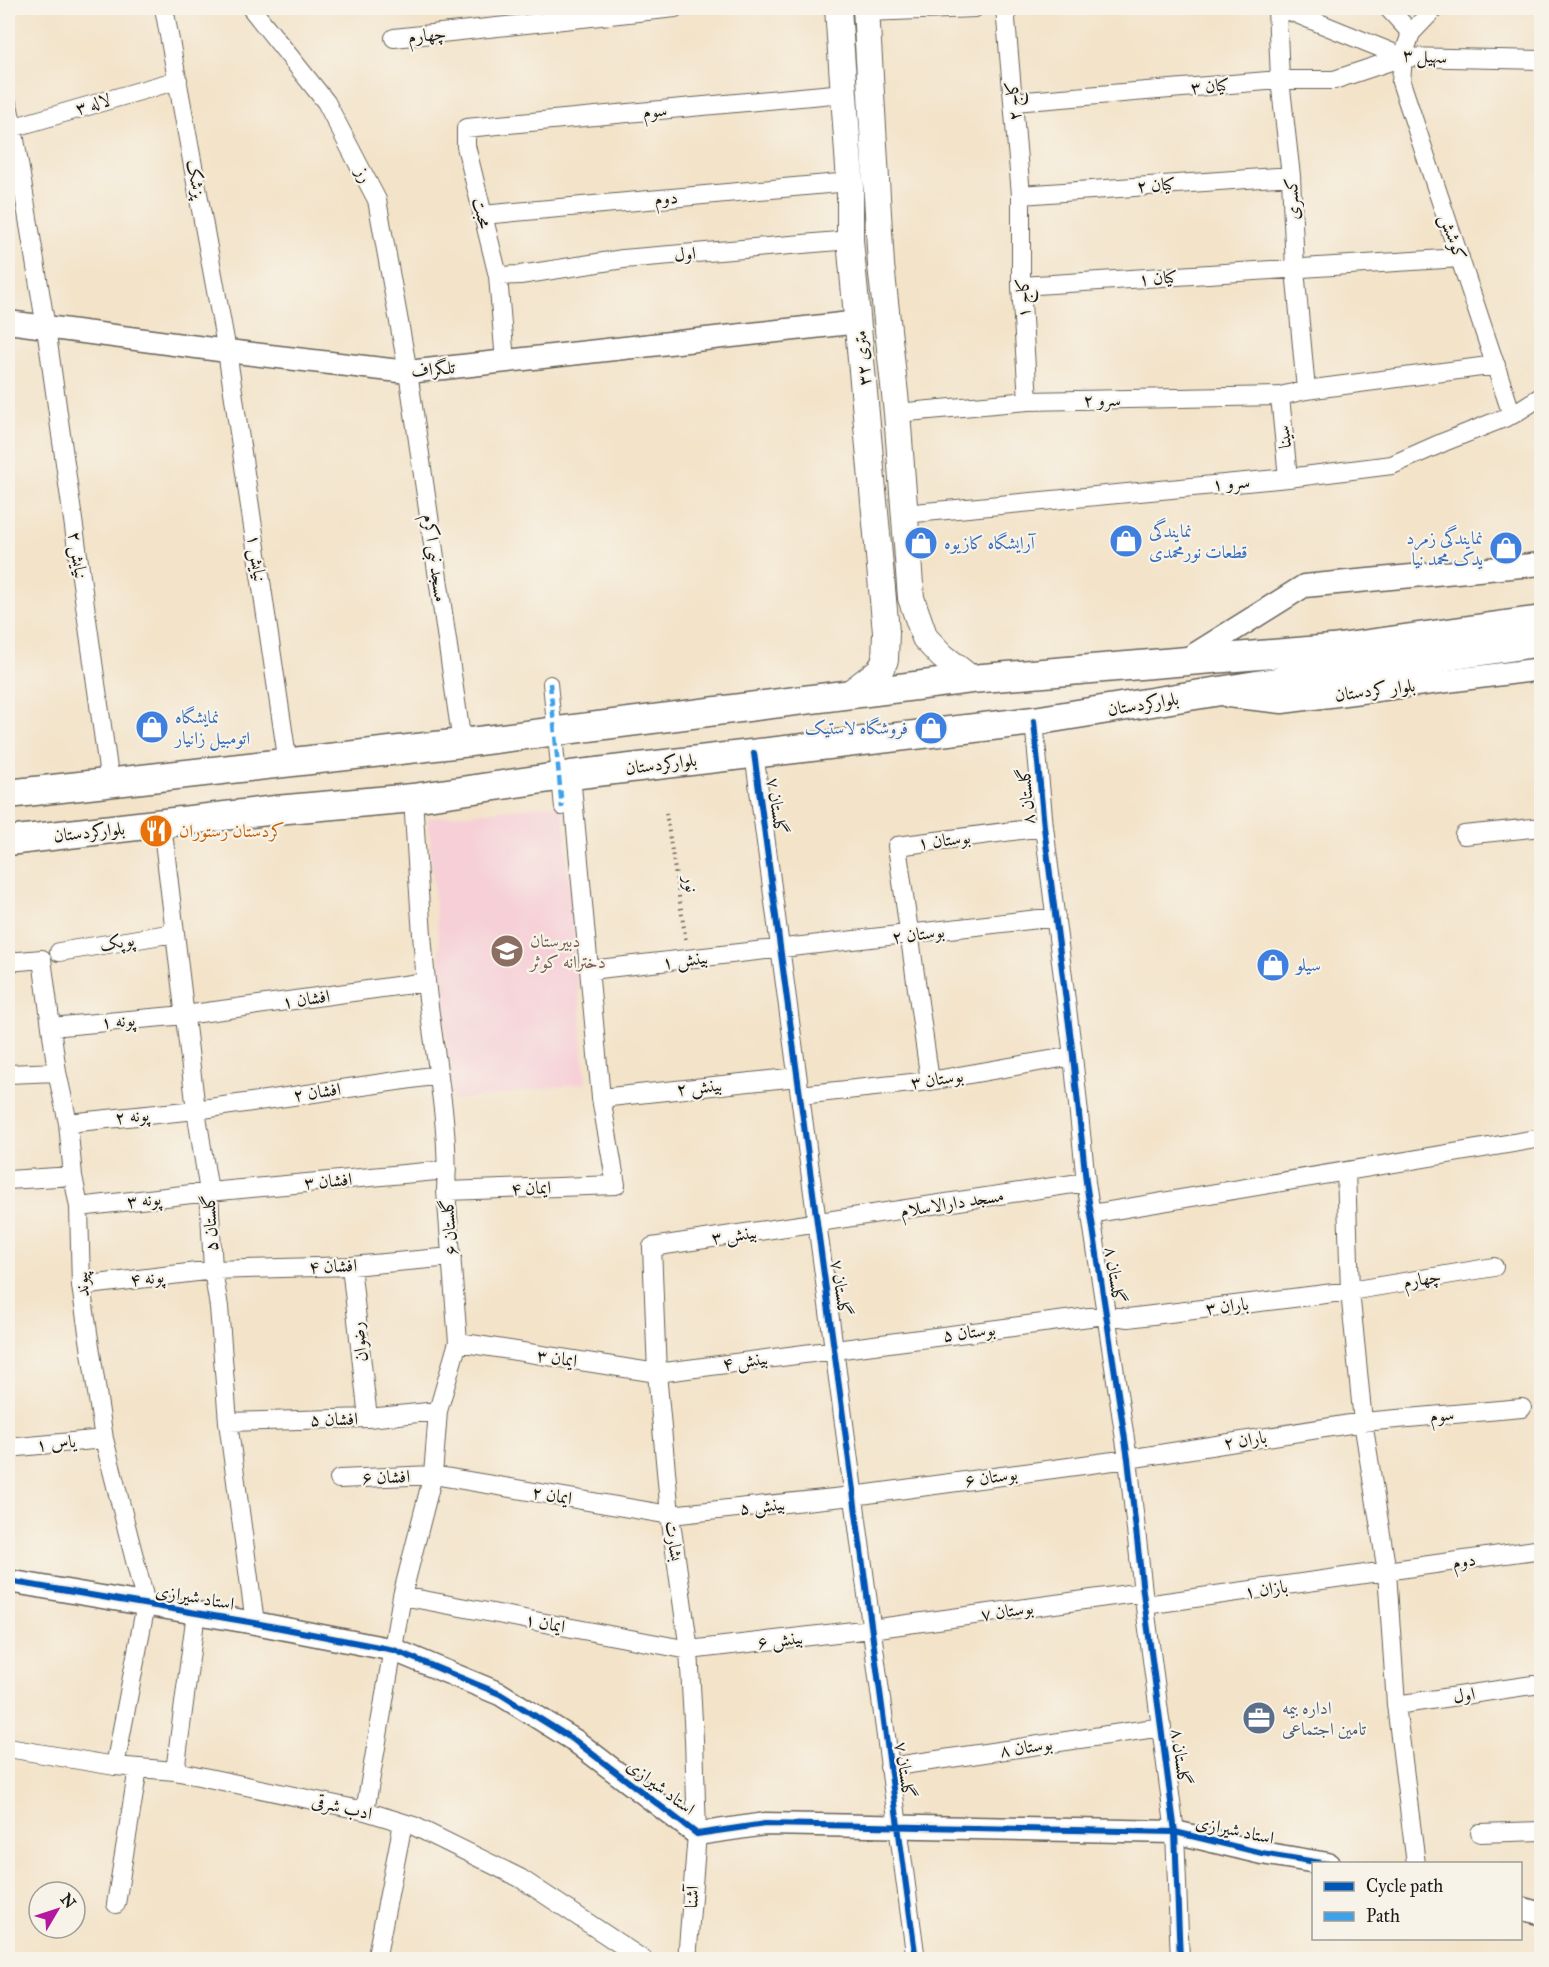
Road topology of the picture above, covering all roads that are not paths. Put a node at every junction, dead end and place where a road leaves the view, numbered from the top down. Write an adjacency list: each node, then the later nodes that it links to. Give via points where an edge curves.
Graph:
1 (164, 8): 16 (street, پزشک)
2 (251, 8): 38 (street, رز, via 326,102 377,200)
3 (675, 8): 13 (street, چهارم)
4 (838, 8): 18 (main road, ۳۲ متری)
5 (975, 8): 11 (street)
6 (1005, 8): 19 (street, کاج ۲)
7 (1278, 8): 17 (street, کسری)
8 (1282, 8): 14 (street, سهیل ۳)
9 (1388, 8): 12 (street)
10 (1435, 8): 12 (street)
11 (866, 10): 43 (main road, ۳۲ متری, via 881,265)
12 (1412, 33): 14 (street, کوشش)
13 (394, 38)
14 (1403, 57): 15 (street, سهیل ۳); 17 (street, کیان ۳, via 1334,80); 28 (street, کوشش, via 1401,82)
15 (1542, 60)
16 (178, 80): 21 (street, لاله ۳); 35 (street, پزشک)
17 (1280, 80): 19 (street, کیان ۳); 23 (street, کسری)
18 (844, 93): 22 (street, سوم); 24 (main road, ۳۲ متری)
19 (1014, 102): 25 (street, کاج ۲)
20 (8, 105): 21 (street, نیایش ۲)
21 (10, 128): 34 (street, نیایش ۲)
22 (466, 128): 26 (street, محبت, via 466,146)
23 (1291, 176): 25 (street, کیان ۲); 29 (street, کسری)
24 (850, 182): 26 (street, دوم); 27 (main road, ۳۲ متری)
25 (1021, 195): 31 (street, کاج ۱)
26 (482, 215): 30 (street, محبت)
27 (850, 240): 30 (street, اول, via 623,259); 33 (main road, ۳۲ متری)
28 (1460, 258): 29 (street, کیان ۱); 37 (street, کوشش)
29 (1295, 269): 31 (street, کیان ۱); 39 (street, کسری)
30 (498, 276): 36 (street, محبت)
31 (1022, 286): 42 (street, کاج ۱)
32 (8, 322): 34 (street, تلگراف)
33 (859, 322): 36 (street, تلگراف); 54 (main road, ۳۲ متری, via 886,632 885,660 880,670)
34 (46, 327): 35 (street, تلگراف); 62 (street, نیایش ۲)
35 (227, 351): 38 (street, تلگراف); 60 (street, نیایش ۱)
36 (505, 362): 38 (street, تلگراف)
37 (1496, 365): 39 (street, سرو ۲); 44 (street, کوشش)
38 (408, 372): 58 (street, مسجد نبی اکرم)
39 (1306, 390): 40 (street, سرو ۲)
40 (1280, 396): 42 (street, سرو ۲); 45 (street, سینا)
41 (1542, 396): 44 (street, سرو ۱)
42 (1028, 401): 43 (street, سرو ۲)
43 (897, 413): 46 (main road, ۳۲ متری)
44 (1512, 415): 45 (street, سرو ۱, via 1392,465)
45 (1288, 478): 46 (street, سرو ۱)
46 (904, 514): 52 (main road, ۳۲ متری, via 911,598 925,638)
47 (1542, 564): 50 (street, بلوارکردستان, via 1304,586)
48 (1542, 620): 50 (main road, بلوارکردستان, via 1332,650)
49 (1542, 642): 55 (main road, بلوارکردستان)
50 (1182, 662): 52 (main road, بلوارکردستان)
51 (1542, 669): 55 (street, بلوار کردستان, via 1282,702)
52 (971, 679): 54 (main road, بلوارکردستان)
53 (550, 683): 57 (street)
54 (850, 693): 57 (main road, بلوارکردستان)
55 (1208, 694): 56 (main road, بلوارکردستان)
56 (1034, 721): 59 (main road, بلوارکردستان); 67 (street, گلستان ۸)
57 (554, 732): 58 (main road, بلوارکردستان); 61 (street)
58 (462, 743): 60 (main road, بلوارکردستان)
59 (754, 753): 61 (main road, بلوارکردستان); 74 (street, گلستان ۷)
60 (288, 764): 62 (main road, بلوارکردستان)
61 (565, 776): 64 (main road, بلوارکردستان); 65 (street); 77 (street)
62 (110, 783): 63 (main road, بلوارکردستان)
63 (8, 794)
64 (412, 798): 66 (main road, بلوارکردستان); 78 (street, گلستان ۶)
65 (562, 808)
66 (162, 824): 70 (main road, بلوارکردستان); 72 (street, گلستان ۵)
67 (1044, 827): 71 (street, گلستان ۸); 73 (street, بوستان ۱, via 897,846)
68 (1542, 828): 69 (street)
69 (1464, 835)
70 (8, 841)
71 (1056, 917): 73 (street, بوستان ۲); 81 (street, گلستان ۸)
72 (174, 933): 75 (street, پوپک); 79 (street, گلستان ۵)
73 (909, 935): 74 (street, بوستان ۲); 86 (street)
74 (781, 948): 77 (street, بینش ۱); 85 (street, گلستان ۷)
75 (59, 951)
76 (8, 962): 80 (street, پیوند, via 42,959)
77 (590, 970): 88 (street)
78 (426, 982): 79 (street, افشان ۱); 84 (street, گلستان ۶)
79 (185, 1015): 80 (street, پونه ۱); 89 (street, گلستان ۵)
80 (51, 1027): 82 (street, پیوند)
81 (1073, 1056): 86 (street, بوستان ۳); 96 (street, گلستان ۸)
82 (57, 1072): 83 (street); 90 (street, پیوند)
83 (8, 1074)
84 (439, 1075): 89 (street, افشان ۲); 92 (street, گلستان ۶)
85 (797, 1077): 87 (street, گلستان ۷); 88 (street, بینش ۲)
86 (930, 1081): 87 (street, بوستان ۳)
87 (800, 1095): 101 (street, گلستان ۷)
88 (601, 1098): 97 (street, ایمان ۴, via 616,1185)
89 (196, 1110): 90 (street, پونه ۲); 98 (street, گلستان ۵)
90 (68, 1123): 94 (street, پیوند)
91 (1542, 1138): 93 (street)
92 (447, 1170): 97 (street, گلستان ۶); 98 (street, افشان ۳)
93 (1346, 1171): 100 (street); 108 (street)
94 (73, 1176): 95 (street); 99 (street, پیوند)
95 (8, 1180)
96 (1086, 1182): 100 (street, گلستان ۸); 101 (street, مسجد دارالاسلام)
97 (446, 1191): 103 (street, گلستان ۶)
98 (209, 1192): 99 (street, پونه ۳); 106 (street, گلستان ۵)
99 (79, 1207): 107 (street, پیوند)
100 (1091, 1214): 109 (street, گلستان ۸)
101 (817, 1223): 102 (street, بینش ۳); 111 (street, گلستان ۷)
102 (652, 1247): 112 (street, بشارت)
103 (452, 1257): 104 (street, افشان ۴); 110 (street, گلستان ۶)
104 (351, 1266): 106 (street, افشان ۴); 115 (street, رضوان)
105 (1494, 1267): 108 (street, چهارم)
106 (213, 1270): 107 (street, پونه ۴); 116 (street, گلستان ۵)
107 (81, 1286): 118 (street, پیوند)
108 (1350, 1292): 109 (street, باران ۳, via 1128,1318); 117 (street)
109 (1105, 1315): 111 (street, بوستان ۵); 120 (street, گلستان ۸)
110 (458, 1342): 112 (street, ایمان ۳); 114 (street, گلستان ۶)
111 (833, 1348): 112 (street, بینش ۴); 123 (street, گلستان ۷)
112 (657, 1373): 124 (street, بشارت)
113 (1522, 1408): 117 (street, سوم)
114 (438, 1411): 115 (street, افشان ۵); 121 (street, گلستان ۶)
115 (368, 1418): 116 (street, افشان ۵)
116 (228, 1422): 132 (street, گلستان ۵)
117 (1363, 1422): 120 (street, باران ۲); 126 (street)
118 (104, 1439): 119 (street, یاس ۱); 130 (street, پیوند)
119 (8, 1448)
120 (1128, 1459): 123 (street, بوستان ۶); 129 (street, گلستان ۸)
121 (434, 1475): 122 (street, افشان ۶); 124 (street, ایمان ۲); 128 (street, گلستان ۶)
122 (339, 1479)
123 (853, 1496): 124 (street, بینش ۵); 133 (street, گلستان ۷)
124 (670, 1515): 135 (street, بشارت)
125 (1542, 1549): 126 (street, دوم)
126 (1387, 1572): 129 (street, بازان ۱); 137 (street)
127 (8, 1581): 130 (street, استاد شیرازی)
128 (402, 1596): 134 (street, گلستان ۶); 135 (street, ایمان ۱)
129 (1144, 1599): 133 (street, بوستان ۷); 138 (street, گلستان ۸)
130 (146, 1604): 131 (street, استاد شیرازی); 140 (street)
131 (196, 1613): 132 (street, استاد شیرازی); 143 (street)
132 (255, 1623): 134 (street, استاد شیرازی)
133 (871, 1629): 135 (street, بینش ۶); 141 (street, گلستان ۷)
134 (394, 1650): 144 (street, گلستان ۶); 150 (street, استاد شیرازی, via 500,1694 574,1740)
135 (689, 1650): 150 (street, بشارت)
136 (1533, 1685): 137 (street, اول)
137 (1396, 1705): 152 (street)
138 (1162, 1727): 141 (street, بوستان ۸); 148 (street, گلستان ۸)
139 (8, 1748): 140 (street, ادب شرقی)
140 (115, 1766): 142 (street, ادب شرقی)
141 (889, 1767): 146 (street, گلستان ۷)
142 (138, 1768): 143 (street, ادب شرقی); 153 (street)
143 (174, 1771): 144 (street, ادب شرقی)
144 (365, 1811): 145 (street, ادب شرقی)
145 (403, 1823): 156 (street, ادب شرقی, via 520,1878); 157 (street)
146 (897, 1827): 148 (street, استاد شیرازی); 150 (street, استاد شیرازی, via 765,1824); 159 (street, گلستان ۷)
147 (1542, 1831): 149 (street)
148 (1175, 1832): 151 (street, استاد شیرازی, via 1262,1853); 160 (street, گلستان ۸)
149 (1480, 1833)
150 (697, 1834): 158 (street, آشنا)
151 (1321, 1862)
152 (1416, 1862)
153 (116, 1904)
154 (1522, 1908): 155 (street)
155 (1542, 1914)
156 (639, 1958)
157 (376, 1959)
158 (687, 1959)
159 (916, 1959)
160 (1180, 1959)

